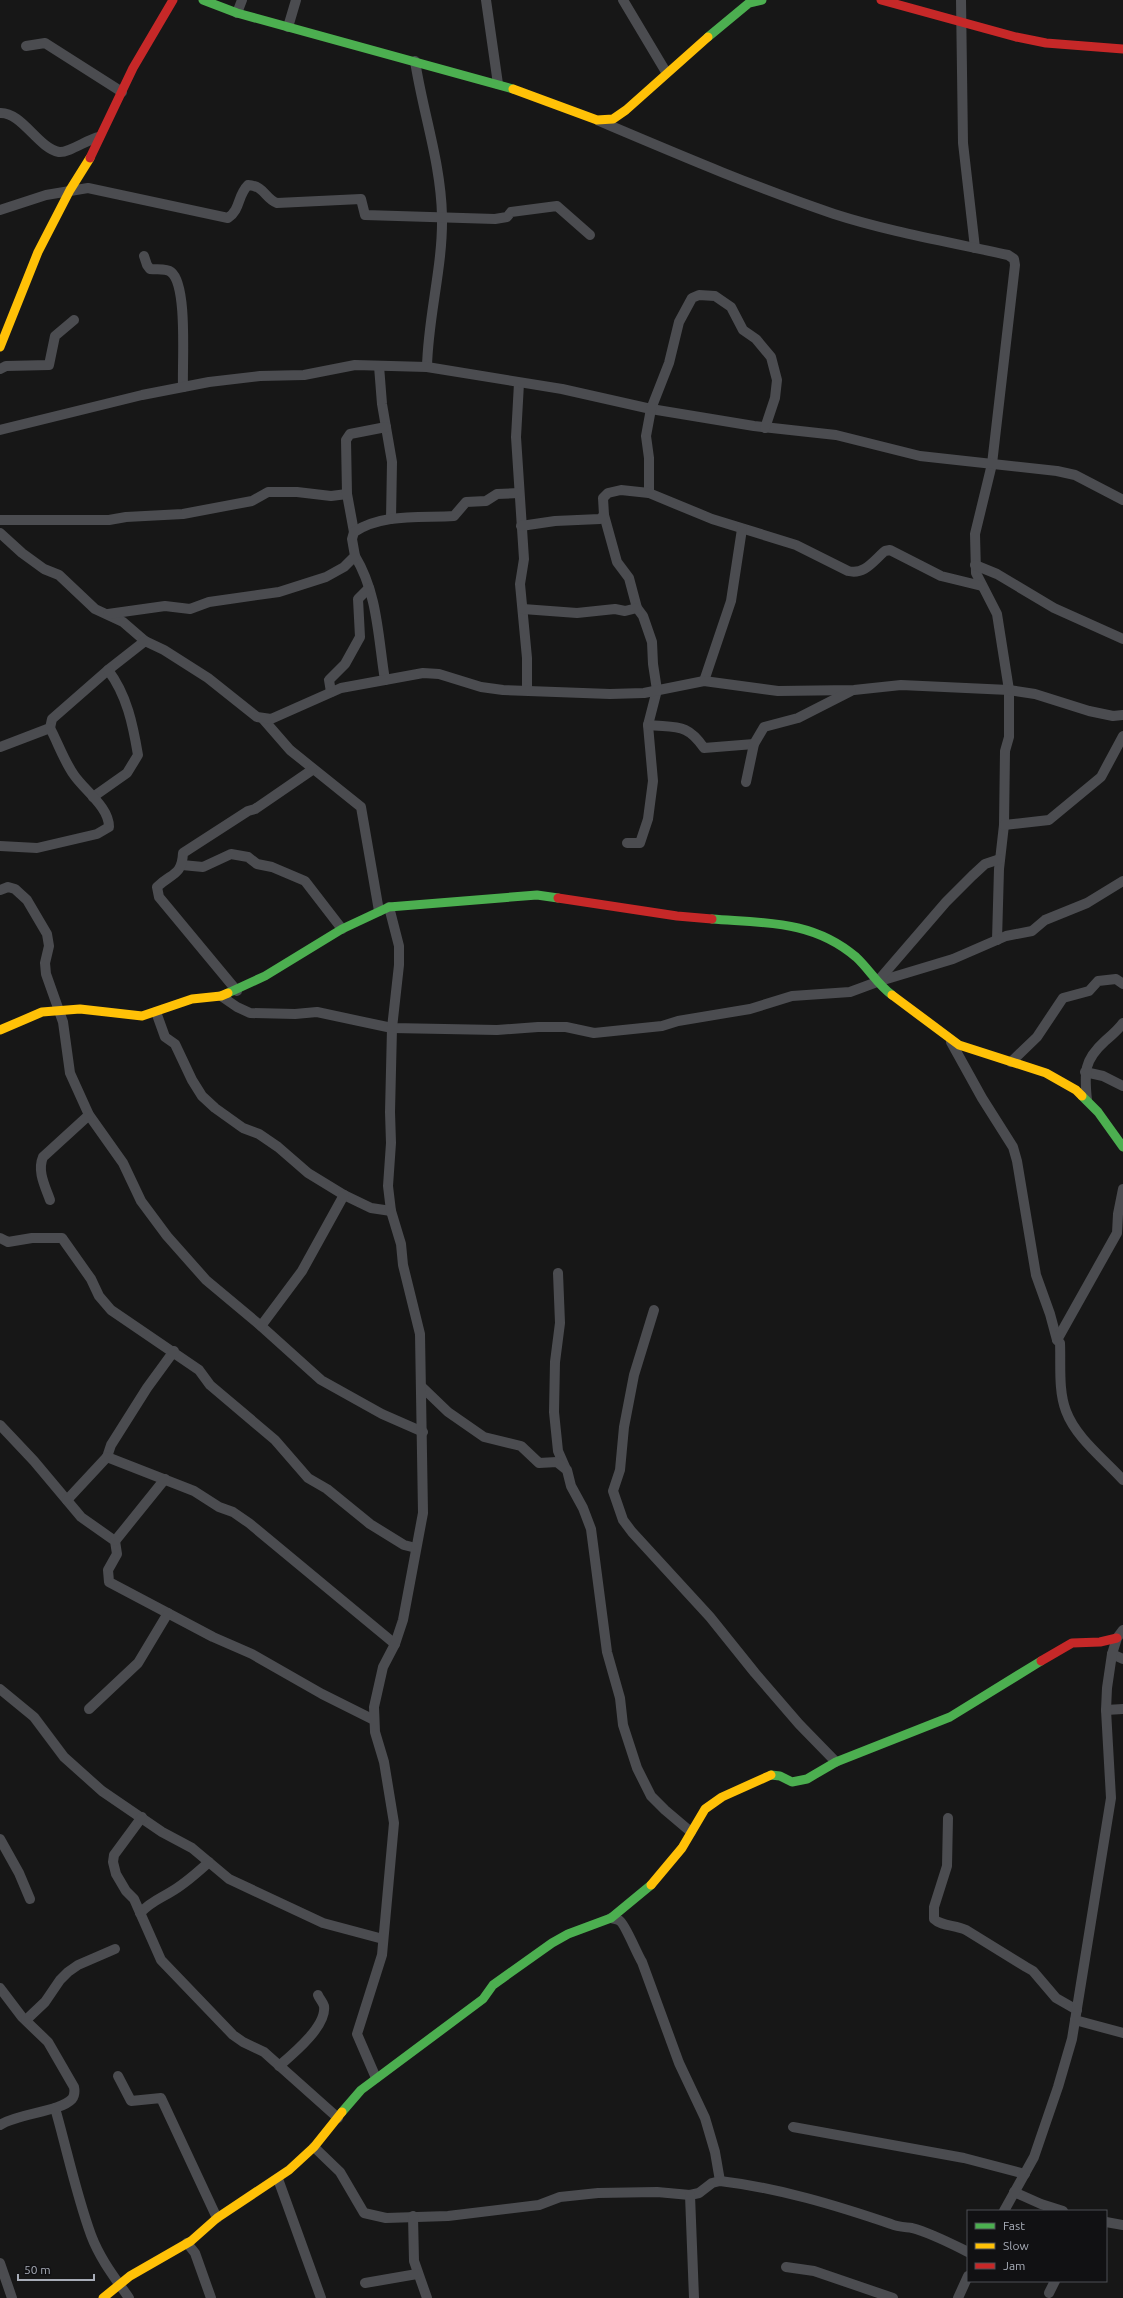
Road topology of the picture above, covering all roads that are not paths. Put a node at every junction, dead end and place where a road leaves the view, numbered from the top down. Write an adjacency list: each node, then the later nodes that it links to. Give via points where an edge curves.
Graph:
1 (173, 0): 18 (street)
2 (203, 0): 10 (street)
3 (242, 0): 10 (street)
4 (296, 0): 12 (street)
5 (486, 0): 17 (street)
6 (623, 0): 16 (street)
7 (762, 0): 16 (street, via 749,3 731,16)
8 (881, 0): 11 (street)
9 (961, 0): 11 (street)
10 (237, 13): 12 (street)
11 (962, 24): 14 (street, via 1054,44); 26 (street, via 962,143)
12 (288, 28): 15 (street)
13 (26, 46): 18 (street, via 45,42)
14 (1123, 49)
15 (415, 61): 17 (street); 24 (street, via 422,105 439,173)
16 (666, 72): 20 (street, via 613,119)
17 (498, 84): 20 (street)
18 (122, 92): 21 (street)
19 (0, 113): 21 (street, via 15,118 58,152)
20 (596, 120): 26 (street, via 745,182 834,214)
21 (99, 137): 22 (street, via 85,168)
22 (70, 190): 23 (street); 24 (street, via 88,188 228,218 236,212 241,192 248,185 256,186 277,203 361,199 365,215); 29 (street, via 38,252)
23 (0, 210)
24 (442, 217): 25 (street, via 495,219 507,217 511,212 557,206); 31 (street, via 440,267 428,343)
25 (590, 235)
26 (975, 248): 39 (street, via 1008,255 1014,259 1015,265)
27 (144, 256): 34 (street, via 150,269 166,269 172,272 179,285 183,301)
28 (74, 320): 32 (street, via 55,336 49,365 6,366)
29 (0, 347)
30 (379, 366): 31 (street); 34 (street, via 356,365 304,375 260,376); 36 (street)
31 (427, 367): 33 (street)
32 (0, 369)
33 (518, 383): 35 (street, via 562,389); 40 (street, via 516,437)
34 (183, 387): 38 (street)
35 (651, 409): 37 (street); 37 (street, via 669,363 679,322 692,298 706,294 722,300 731,307 743,330 756,339 771,357 777,380 776,392); 41 (street, via 646,436)
36 (386, 427): 42 (street, via 350,434 346,440); 45 (street, via 392,462)
37 (765, 428): 39 (street, via 836,435 920,456)
38 (0, 430)
39 (992, 464): 43 (street, via 1036,468 1075,476); 52 (street, via 975,534)
40 (520, 493): 45 (street, via 497,494 486,501 466,502 454,516); 47 (street)
41 (649, 493): 44 (street, via 634,490 608,493 603,498); 48 (street)
42 (347, 494): 46 (street, via 331,496 268,492 252,501 183,514 109,520); 49 (street)
43 (1123, 500)
44 (604, 515): 47 (street, via 600,519); 55 (street, via 617,562 629,578)
45 (391, 519): 49 (street, via 366,524)
46 (0, 520)
47 (521, 526): 56 (street, via 524,559 520,584)
48 (742, 529): 53 (street, via 796,545 855,573 863,571 885,551 890,550 941,576); 62 (street, via 731,601)
49 (354, 532): 51 (street, via 352,539)
50 (0, 533): 57 (street, via 44,569 59,575 95,609)
51 (355, 556): 54 (street); 57 (street, via 344,567 326,577 278,592 209,602 190,609 165,606)
52 (975, 565): 53 (street); 58 (street, via 998,574 1083,623)
53 (982, 586): 66 (street, via 997,614)
54 (369, 588): 61 (street, via 376,610); 67 (street, via 358,599 360,637 345,664 330,680)
55 (637, 608): 56 (street, via 625,611 615,609 577,612); 64 (street, via 643,616 652,642)
56 (523, 609): 63 (street)
57 (108, 614): 59 (street, via 123,622)
58 (1123, 639)
59 (145, 641): 60 (street); 69 (street, via 208,678 240,705)
60 (108, 670): 71 (street, via 52,719); 77 (street, via 116,682 132,720 138,755 127,773)
61 (385, 680): 63 (street, via 423,673 439,674 482,687); 67 (street)
62 (704, 681): 64 (street); 65 (street, via 778,691)
63 (527, 690): 64 (street, via 624,694)
64 (657, 690): 70 (street)
65 (854, 690): 66 (street, via 901,685); 73 (street, via 798,718 764,726)
66 (1009, 690): 68 (street, via 1035,694 1089,711 1112,716); 78 (street, via 1009,737 1005,751 1003,793)
67 (331, 692): 69 (street, via 271,719)
68 (1123, 715)
69 (263, 719): 75 (street, via 290,750)
70 (648, 725): 73 (street, via 688,730 704,748); 79 (street, via 653,781 648,819 640,843)
71 (50, 728): 74 (street); 77 (street, via 74,774)
72 (1123, 736): 78 (street, via 1101,776 1048,820)
73 (754, 744): 76 (street)
74 (0, 747)
75 (312, 770): 82 (street, via 183,853); 86 (street, via 361,807)
76 (746, 782)
77 (93, 797): 80 (street, via 110,827 97,834 37,848)
78 (1004, 825): 81 (street)
79 (627, 843)
80 (0, 846)
81 (1000, 859): 88 (street); 89 (street, via 985,864 946,902)
82 (182, 865): 87 (street, via 203,867 231,854 248,857 258,864 272,867 305,882); 91 (street, via 175,875 157,887 159,897)
83 (1123, 881): 88 (street, via 1087,903 1045,920 1032,931)
84 (0, 890): 93 (street, via 15,889 27,900 47,934 49,946 45,963 46,974)
85 (388, 907): 86 (street); 89 (street, via 531,895 677,916 790,925 832,939 857,958); 96 (street, via 399,946)
86 (379, 911): 87 (street)
87 (342, 929): 91 (street)
88 (997, 940): 89 (street, via 953,960 897,974)
89 (877, 982): 96 (street, via 850,992 792,996 750,1009 648,1028 594,1033 566,1027 496,1030); 98 (street)
90 (1123, 984): 99 (street, via 1116,978 1098,981 1089,991 1063,998 1037,1037)
91 (237, 991): 92 (street)
92 (221, 996): 94 (street, via 192,999); 96 (street, via 250,1013 318,1012)
93 (59, 1010): 94 (street, via 94,1010 129,1016); 97 (street, via 42,1012); 103 (street, via 70,1073)
94 (156, 1012): 106 (street, via 165,1037 175,1044 192,1080 202,1096 214,1108 244,1128 259,1134 308,1173)
95 (1123, 1023): 100 (street, via 1120,1029 1095,1050 1088,1060)
96 (392, 1028): 108 (street, via 388,1186)
97 (0, 1030)
98 (948, 1036): 99 (street, via 971,1050); 113 (street, via 1013,1147 1036,1275)
99 (1011, 1062): 102 (street, via 1046,1073 1076,1090)
100 (1085, 1072): 101 (street, via 1103,1076); 102 (street)
101 (1123, 1086)
102 (1087, 1100): 104 (street)
103 (89, 1115): 107 (street, via 43,1157 40,1163); 112 (street, via 123,1163 141,1201 167,1236 206,1280)
104 (1123, 1147)
105 (1123, 1189): 113 (street, via 1117,1233)
106 (344, 1195): 108 (street, via 371,1208); 112 (street, via 302,1272)
107 (50, 1200)
108 (392, 1211): 115 (street, via 398,1227 403,1266 420,1334)
109 (2, 1243): 114 (street, via 32,1238 62,1238 99,1296 111,1310)
110 (558, 1273): 119 (street, via 560,1323 555,1362 554,1412 558,1451)
111 (654, 1310): 135 (street, via 627,1410 620,1470 613,1491 616,1505 632,1532 710,1617 799,1724)
112 (261, 1326): 117 (street, via 325,1383 382,1414)
113 (1057, 1340): 121 (street, via 1060,1343 1065,1410 1081,1436)
114 (174, 1351): 118 (street, via 147,1388); 124 (street, via 199,1370 210,1385 270,1435 308,1478 327,1489 370,1524 404,1545)
115 (423, 1388): 117 (street); 119 (street, via 448,1412 484,1437 520,1446 539,1463 557,1462)
116 (0, 1425): 122 (street)
117 (423, 1432): 124 (street, via 423,1513)
118 (106, 1457): 120 (street); 122 (street)
119 (567, 1470): 138 (street, via 571,1486 591,1529 607,1652 620,1698 623,1725 632,1752 651,1796)
120 (165, 1479): 123 (street); 127 (street, via 194,1491 249,1523)
121 (1123, 1480)
122 (68, 1500): 123 (street, via 82,1517)
123 (114, 1541): 125 (street, via 117,1554 108,1570 109,1582)
124 (416, 1548): 127 (street, via 409,1596)
125 (168, 1613): 132 (street, via 138,1663); 134 (street, via 252,1654)
126 (1120, 1634): 128 (street); 135 (street, via 1100,1642 1072,1643 1017,1674 950,1718)
127 (395, 1644): 134 (street, via 383,1667 376,1694)
128 (1112, 1654): 129 (street); 133 (street)
129 (1123, 1659)
130 (0, 1689): 136 (street, via 34,1718 64,1757 102,1791)
131 (1123, 1709): 133 (street)
132 (89, 1710)
133 (1106, 1710): 148 (street, via 1111,1798)
134 (374, 1720): 144 (street, via 394,1823)
135 (836, 1762): 138 (street, via 801,1782 769,1775 733,1791 705,1809)
136 (142, 1817): 140 (street, via 172,1838 192,1848); 142 (street, via 118,1850 113,1862 116,1874 134,1899)
137 (948, 1818): 148 (street, via 947,1866 934,1907 934,1919 938,1923 966,1930 1029,1969)
138 (691, 1832): 143 (street, via 674,1859 646,1891)
139 (0, 1839): 141 (street)
140 (209, 1862): 142 (street, via 192,1878 173,1892 153,1901); 144 (street, via 243,1887 322,1923)
141 (30, 1899)
142 (140, 1913): 151 (street, via 161,1960 233,2035 264,2052)
143 (611, 1918): 153 (street, via 552,1942 493,1985 484,1999); 161 (street, via 621,1921 642,1962 679,2063 705,2118 714,2147)
144 (383, 1939): 153 (street, via 382,1955 357,2034)
145 (115, 1949): 149 (street, via 97,1955 68,1972 45,2002)
146 (0, 1988): 149 (street)
147 (318, 1995): 151 (street, via 324,2006 322,2019 306,2042)
148 (1076, 2015): 150 (street); 159 (street, via 1067,2059 1050,2113)
149 (26, 2020): 154 (street, via 48,2042 74,2087 74,2096 71,2100)
150 (1123, 2033)
151 (280, 2066): 155 (street)
152 (118, 2076): 167 (street, via 131,2101 161,2098)
153 (376, 2078): 155 (street, via 361,2090)
154 (55, 2108): 156 (street, via 18,2116); 178 (street, via 91,2236 109,2272)
155 (338, 2118): 158 (street)
156 (0, 2125)
157 (793, 2127): 159 (street, via 964,2158)
158 (314, 2147): 160 (street); 166 (street, via 340,2172 364,2213 386,2218)
159 (1025, 2174): 162 (street)
160 (278, 2179): 167 (street); 184 (street)
161 (720, 2181): 163 (street); 171 (street, via 793,2194 867,2215 932,2235)
162 (1014, 2192): 164 (street); 165 (street)
163 (690, 2195): 166 (street, via 657,2192 598,2193 560,2197 540,2205 490,2213); 186 (street)
164 (1005, 2210)
165 (1060, 2210)
166 (413, 2216): 174 (street, via 413,2247)
167 (217, 2218): 170 (street)
168 (1107, 2222): 169 (street)
169 (1123, 2225)
170 (187, 2243): 178 (street); 183 (street, via 195,2253)
171 (967, 2252)
172 (0, 2263): 180 (street)
173 (786, 2267): 187 (street, via 814,2271)
174 (417, 2274): 177 (street); 185 (street)
175 (967, 2278): 188 (street)
176 (1054, 2282): 179 (street)
177 (365, 2283)
178 (119, 2285): 181 (street); 182 (street)
179 (1049, 2293)
180 (12, 2298)
181 (103, 2298)
182 (129, 2298)
183 (211, 2298)
184 (322, 2298)
185 (428, 2298)
186 (694, 2298)
187 (893, 2298)
188 (958, 2298)

